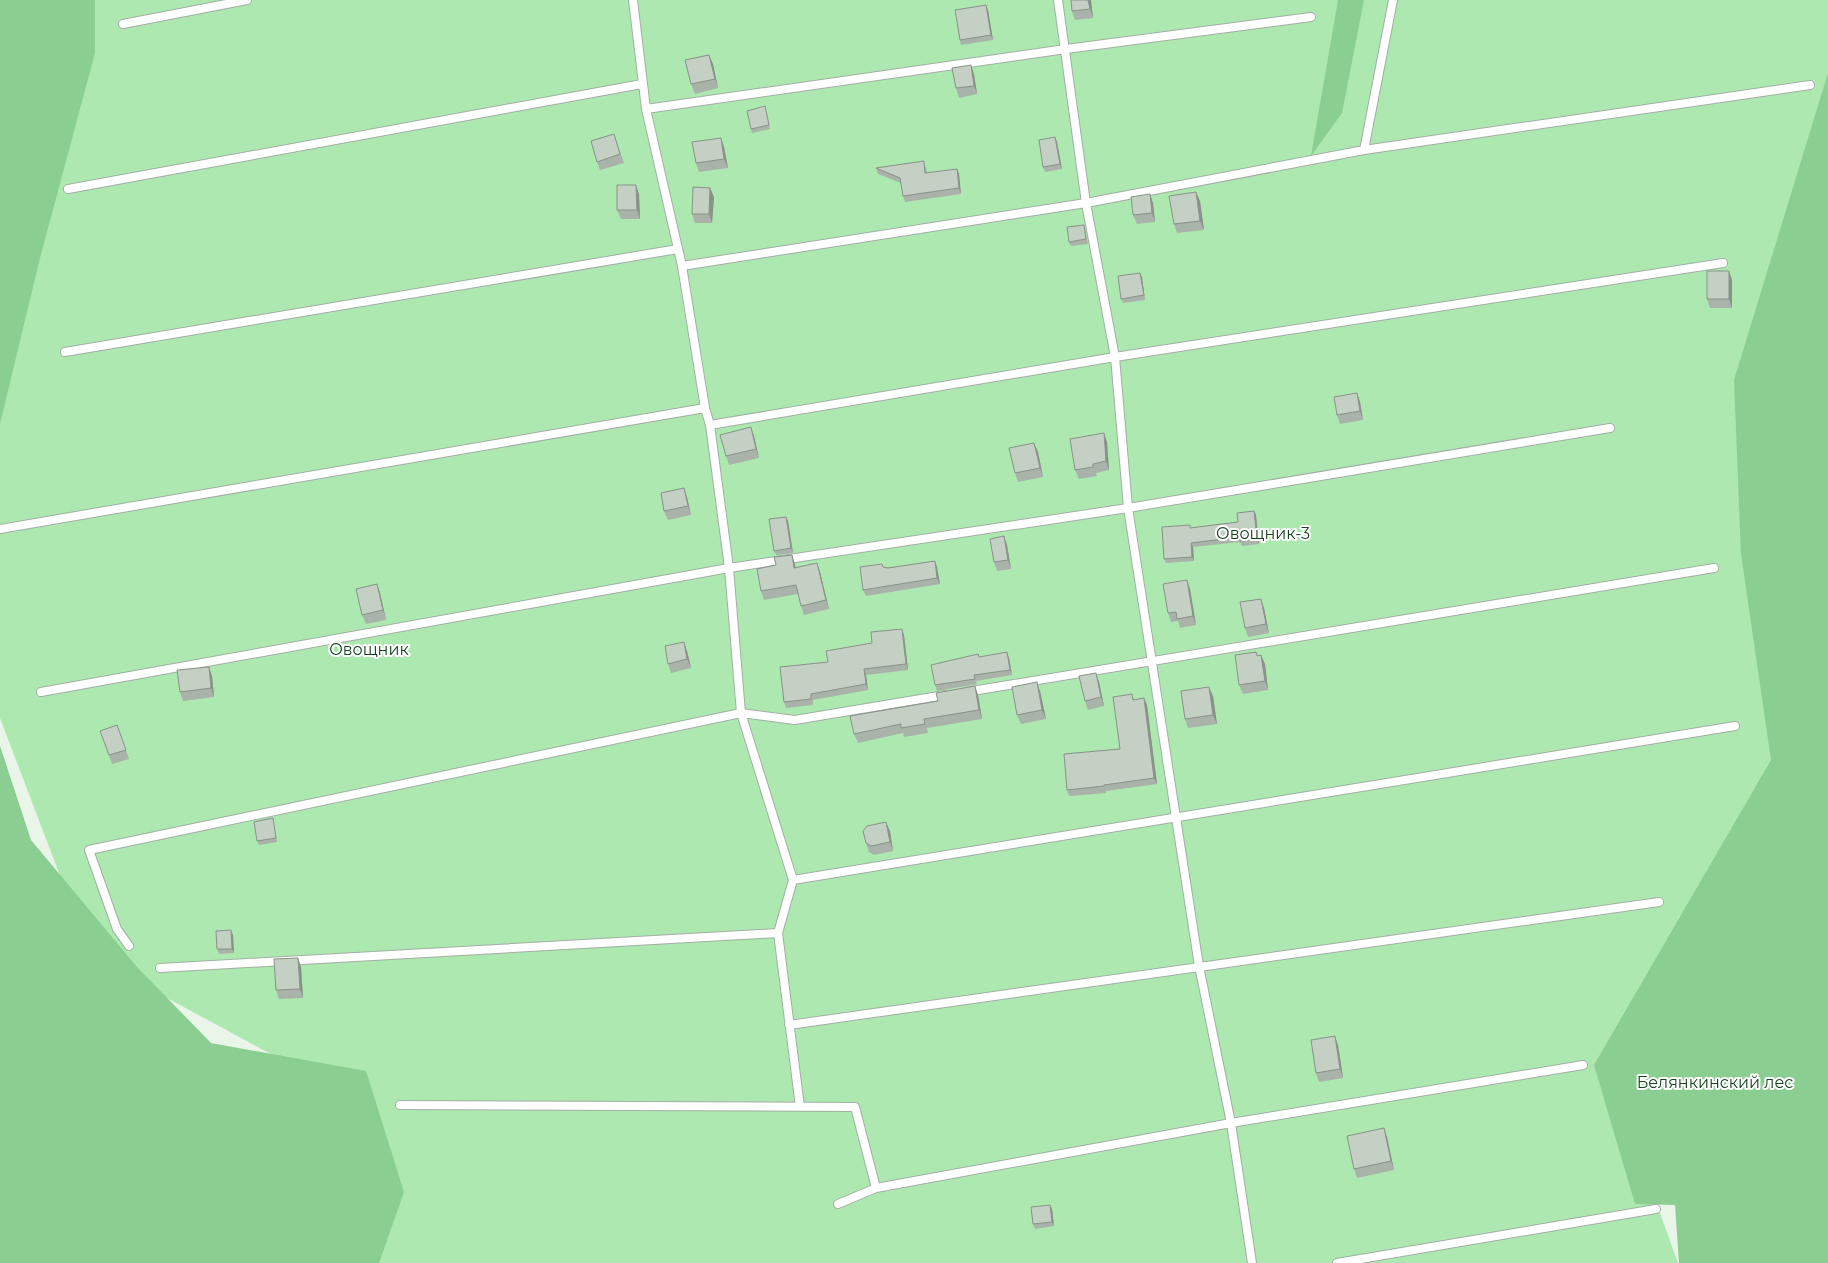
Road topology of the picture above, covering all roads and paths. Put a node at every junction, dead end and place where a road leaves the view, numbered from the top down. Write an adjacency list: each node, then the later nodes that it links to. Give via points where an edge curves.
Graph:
1 (247, 0): 6 (lane)
2 (633, 0): 8 (lane)
3 (1058, 0): 7 (lane)
4 (1393, 0): 11 (lane)
5 (1311, 17): 7 (lane)
6 (123, 24)
7 (1066, 49): 10 (lane); 13 (lane)
8 (642, 84): 10 (lane); 12 (lane)
9 (1810, 85): 11 (lane)
10 (646, 109): 14 (lane)
11 (1364, 150): 13 (lane)
12 (68, 189)
13 (1086, 203): 16 (lane); 18 (lane)
14 (678, 249): 16 (lane); 17 (lane)
15 (1723, 263): 18 (lane)
16 (682, 266): 19 (lane)
17 (65, 352)
18 (1115, 357): 20 (lane); 22 (lane)
19 (705, 408): 20 (lane); 23 (lane)
20 (710, 425): 24 (lane)
21 (1610, 428): 22 (lane)
22 (1128, 508): 24 (lane); 26 (lane)
23 (0, 529)
24 (729, 568): 27 (lane); 30 (lane)
25 (1714, 568): 26 (lane)
26 (1152, 662): 28 (lane); 32 (lane)
27 (41, 692)
28 (959, 693)
29 (949, 695): 30 (lane, via 795,720)
30 (741, 713): 33 (lane); 36 (lane, via 89,850 116,929)
31 (1735, 726): 32 (lane)
32 (1176, 816): 33 (lane); 37 (lane)
33 (793, 880): 35 (lane)
34 (1659, 902): 37 (lane)
35 (778, 933): 38 (lane); 39 (lane)
36 (129, 946)
37 (1199, 966): 39 (lane); 43 (lane)
38 (160, 968)
39 (789, 1025): 42 (lane)
40 (1583, 1065): 43 (lane)
41 (400, 1105): 42 (lane)
42 (800, 1107): 44 (lane, via 855,1107)
43 (1231, 1123): 44 (lane); 47 (lane)
44 (876, 1188): 45 (lane)
45 (838, 1204)
46 (1656, 1209): 48 (lane)
47 (1252, 1263)
48 (1337, 1263)

